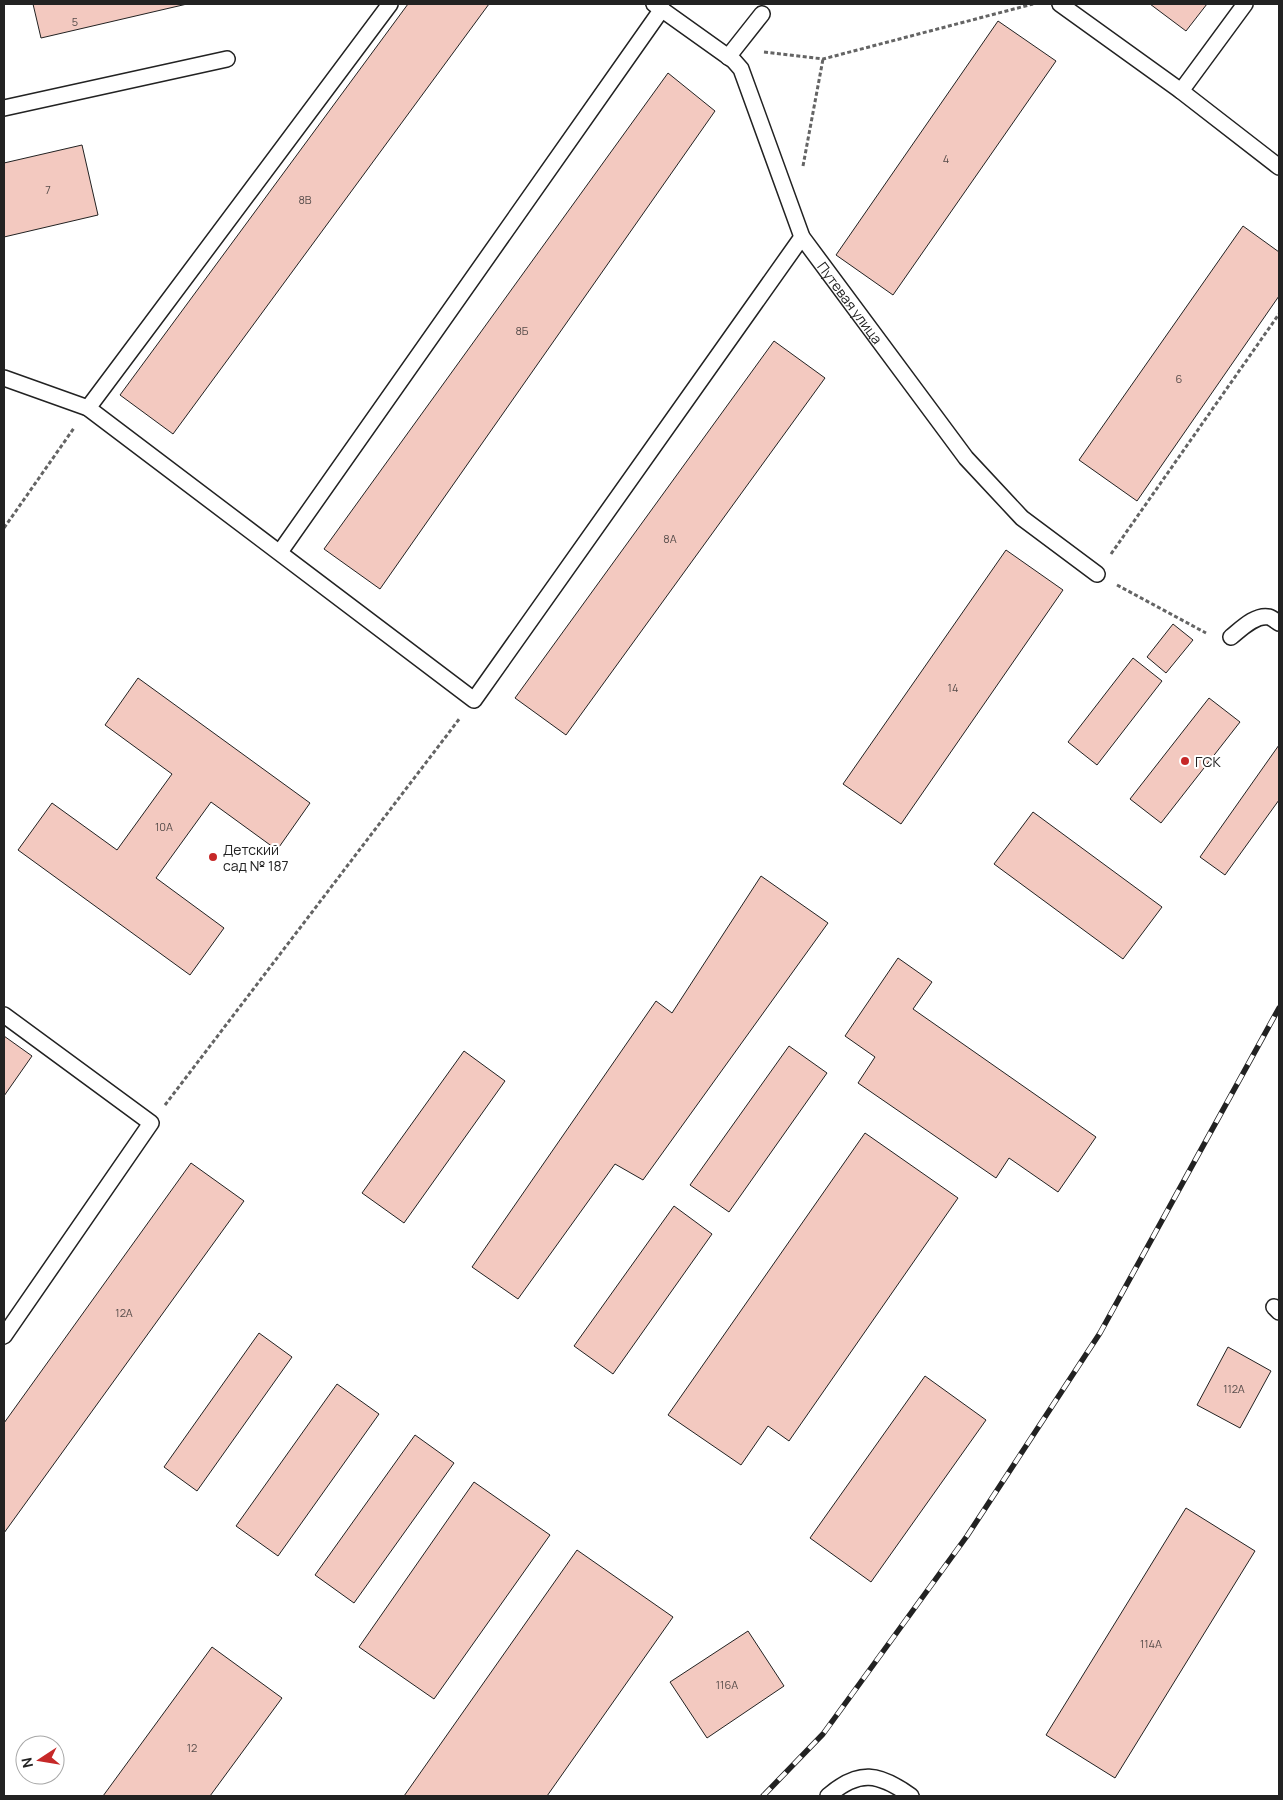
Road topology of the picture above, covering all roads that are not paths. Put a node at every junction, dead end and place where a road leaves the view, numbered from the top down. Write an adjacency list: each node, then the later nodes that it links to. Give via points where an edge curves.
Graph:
1 (390, 4): 13 (lane)
2 (1060, 4): 8 (lane)
3 (1245, 4): 8 (lane)
4 (658, 6): 6 (lane, Путевая улица); 14 (lane)
5 (762, 14): 6 (lane)
6 (732, 53): 11 (lane, Путевая улица, via 745,77)
7 (227, 59): 9 (lane)
8 (1181, 91): 10 (lane)
9 (4, 108)
10 (1279, 167)
11 (802, 237): 14 (lane, via 474,700); 15 (lane, Путевая улица, via 966,458 1022,518)
12 (4, 378): 13 (lane)
13 (88, 408): 14 (lane)
14 (280, 552)
15 (1096, 574)
16 (1279, 622): 17 (lane, via 1268,617 1260,618)
17 (1231, 638)
18 (4, 1015): 19 (lane, via 151,1123)
19 (4, 1336)
20 (828, 1796): 21 (lane, via 850,1780 870,1776 896,1786)
21 (910, 1796)

